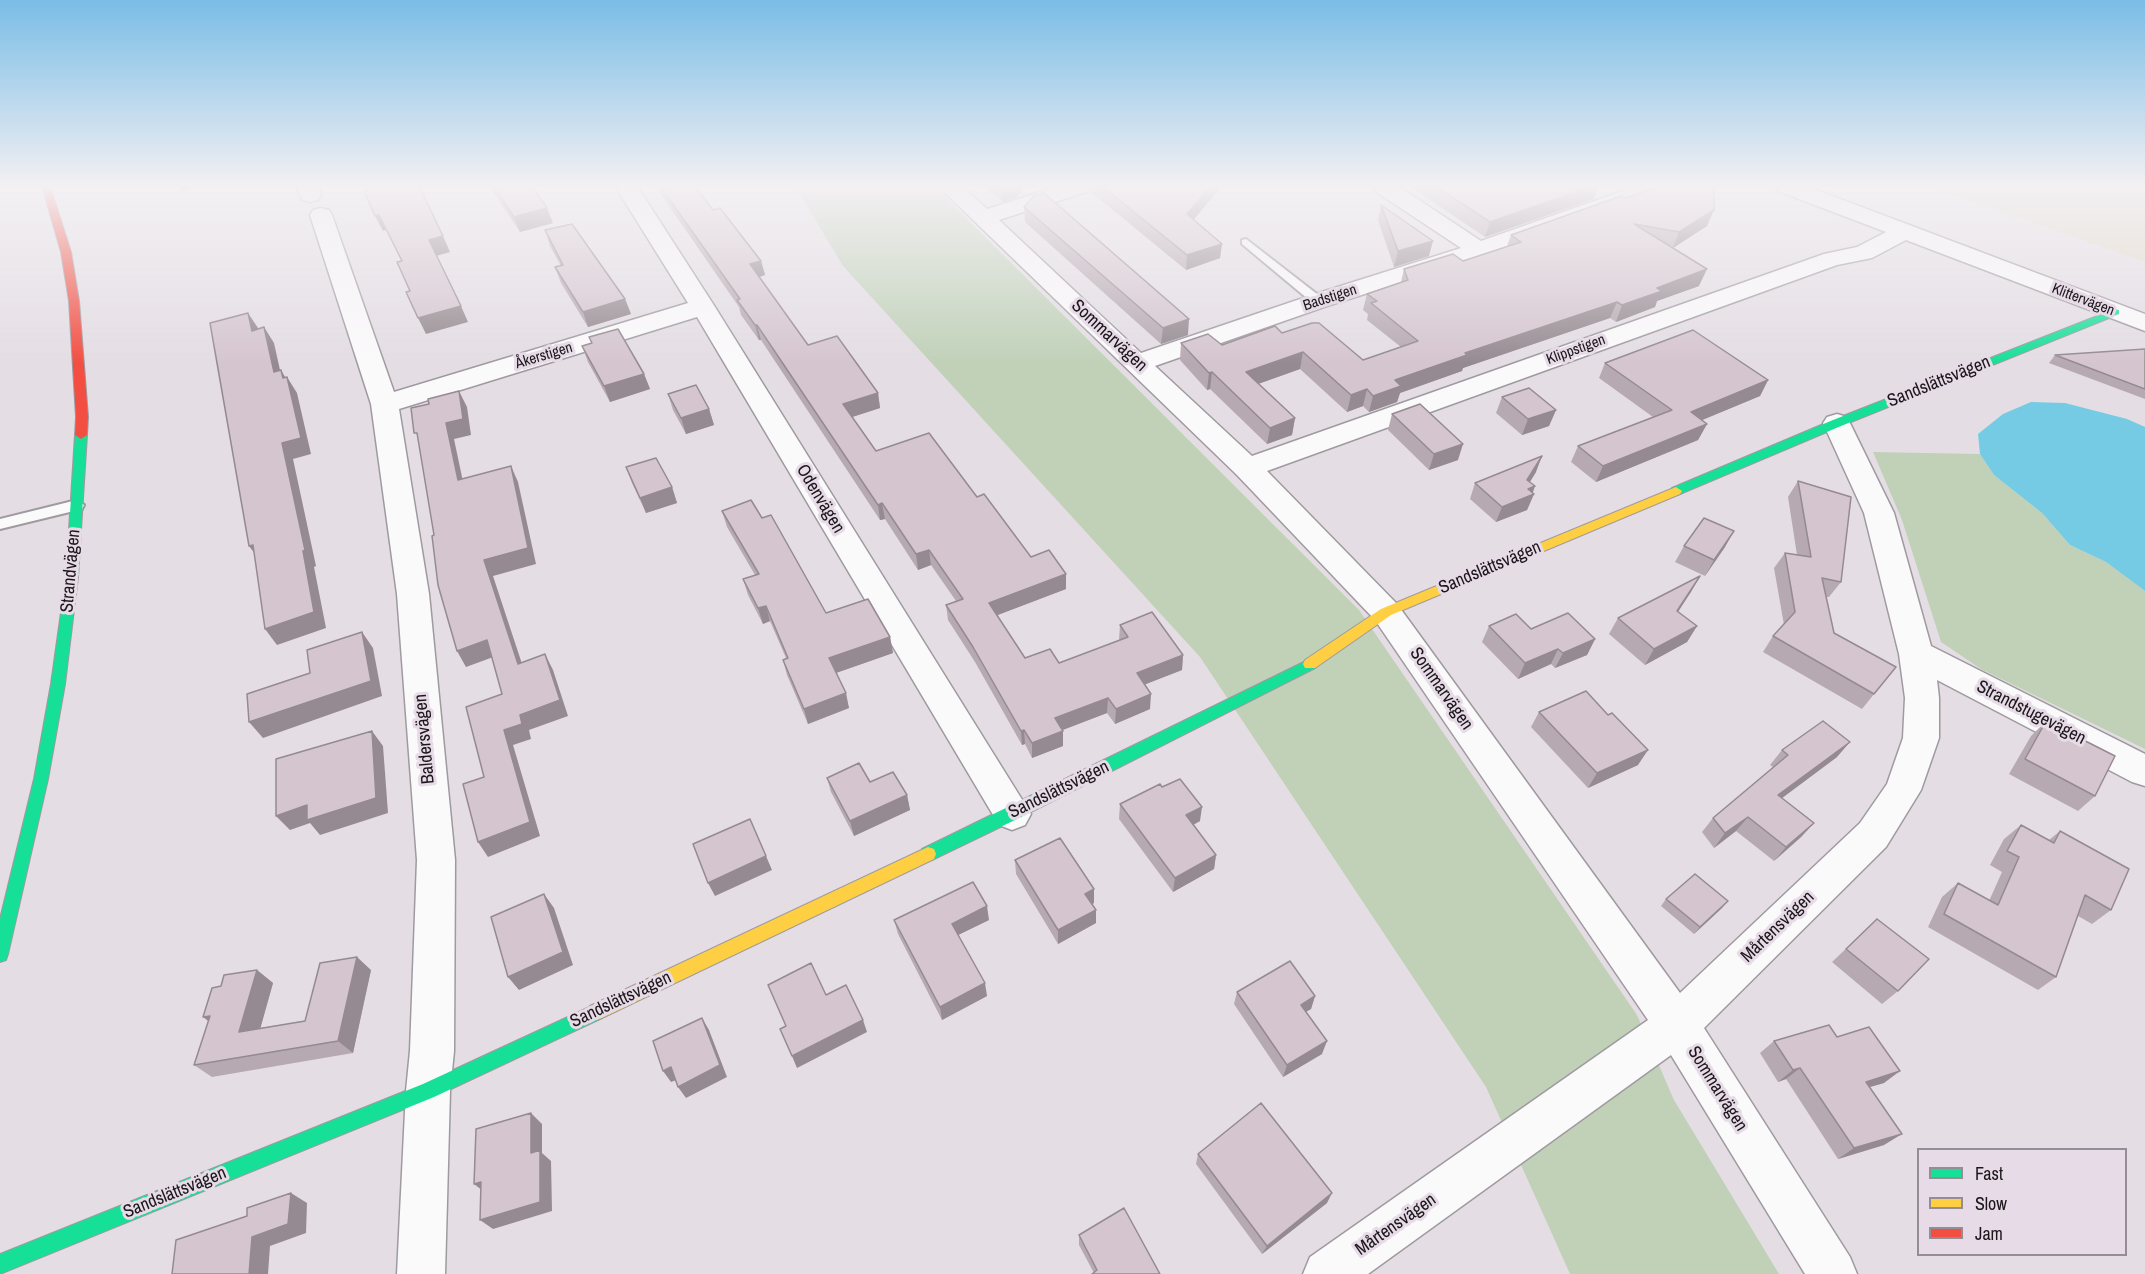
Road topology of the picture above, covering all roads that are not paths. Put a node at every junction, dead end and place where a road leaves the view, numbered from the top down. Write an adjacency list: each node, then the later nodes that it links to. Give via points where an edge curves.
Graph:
1 (64, 245): 19 (street, Strandvägen, via 74,301 82,417)
2 (329, 245): 16 (street, Baldersvägen)
3 (664, 245): 12 (street, Odenvägen)
4 (1012, 245): 15 (street, Sommarvägen)
5 (1250, 245): 11 (lane)
6 (1472, 245): 10 (street)
7 (1492, 245): 10 (street, Badstigen)
8 (1878, 245): 18 (street, Klippstigen)
9 (1939, 245): 13 (street, Klittervägen)
10 (1479, 250): 11 (street, Badstigen)
11 (1318, 301): 15 (street, Badstigen)
12 (703, 307): 16 (street, Åkerstigen); 24 (street, Odenvägen)
13 (2115, 312): 14 (street, Klittervägen); 17 (street, Sandslättsvägen)
14 (2145, 322)
15 (1138, 363): 18 (street, Sommarvägen)
16 (385, 404): 27 (street, Baldersvägen, via 413,594 436,860)
17 (1837, 423): 21 (street, Sandslättsvägen); 22 (street, Mårtensvägen, via 1879,513)
18 (1247, 468): 21 (street, Sommarvägen)
19 (77, 505): 20 (lane); 25 (street, Strandvägen, via 58,684)
20 (0, 525)
21 (1386, 612): 24 (street, Sandslättsvägen, via 1303,668); 26 (street, Sommarvägen)
22 (1916, 654): 23 (street, Strandstugevägen); 26 (street, Mårtensvägen, via 1922,698 1921,738 1903,790 1873,835)
23 (2145, 771)
24 (1012, 814): 27 (street, Sandslättsvägen)
25 (0, 954)
26 (1677, 1025): 30 (street, Mårtensvägen); 31 (street, Sommarvägen)
27 (428, 1091): 28 (street, Sandslättsvägen); 29 (street, Baldersvägen)
28 (0, 1264)
29 (421, 1274)
30 (1327, 1274)
31 (1833, 1274)

